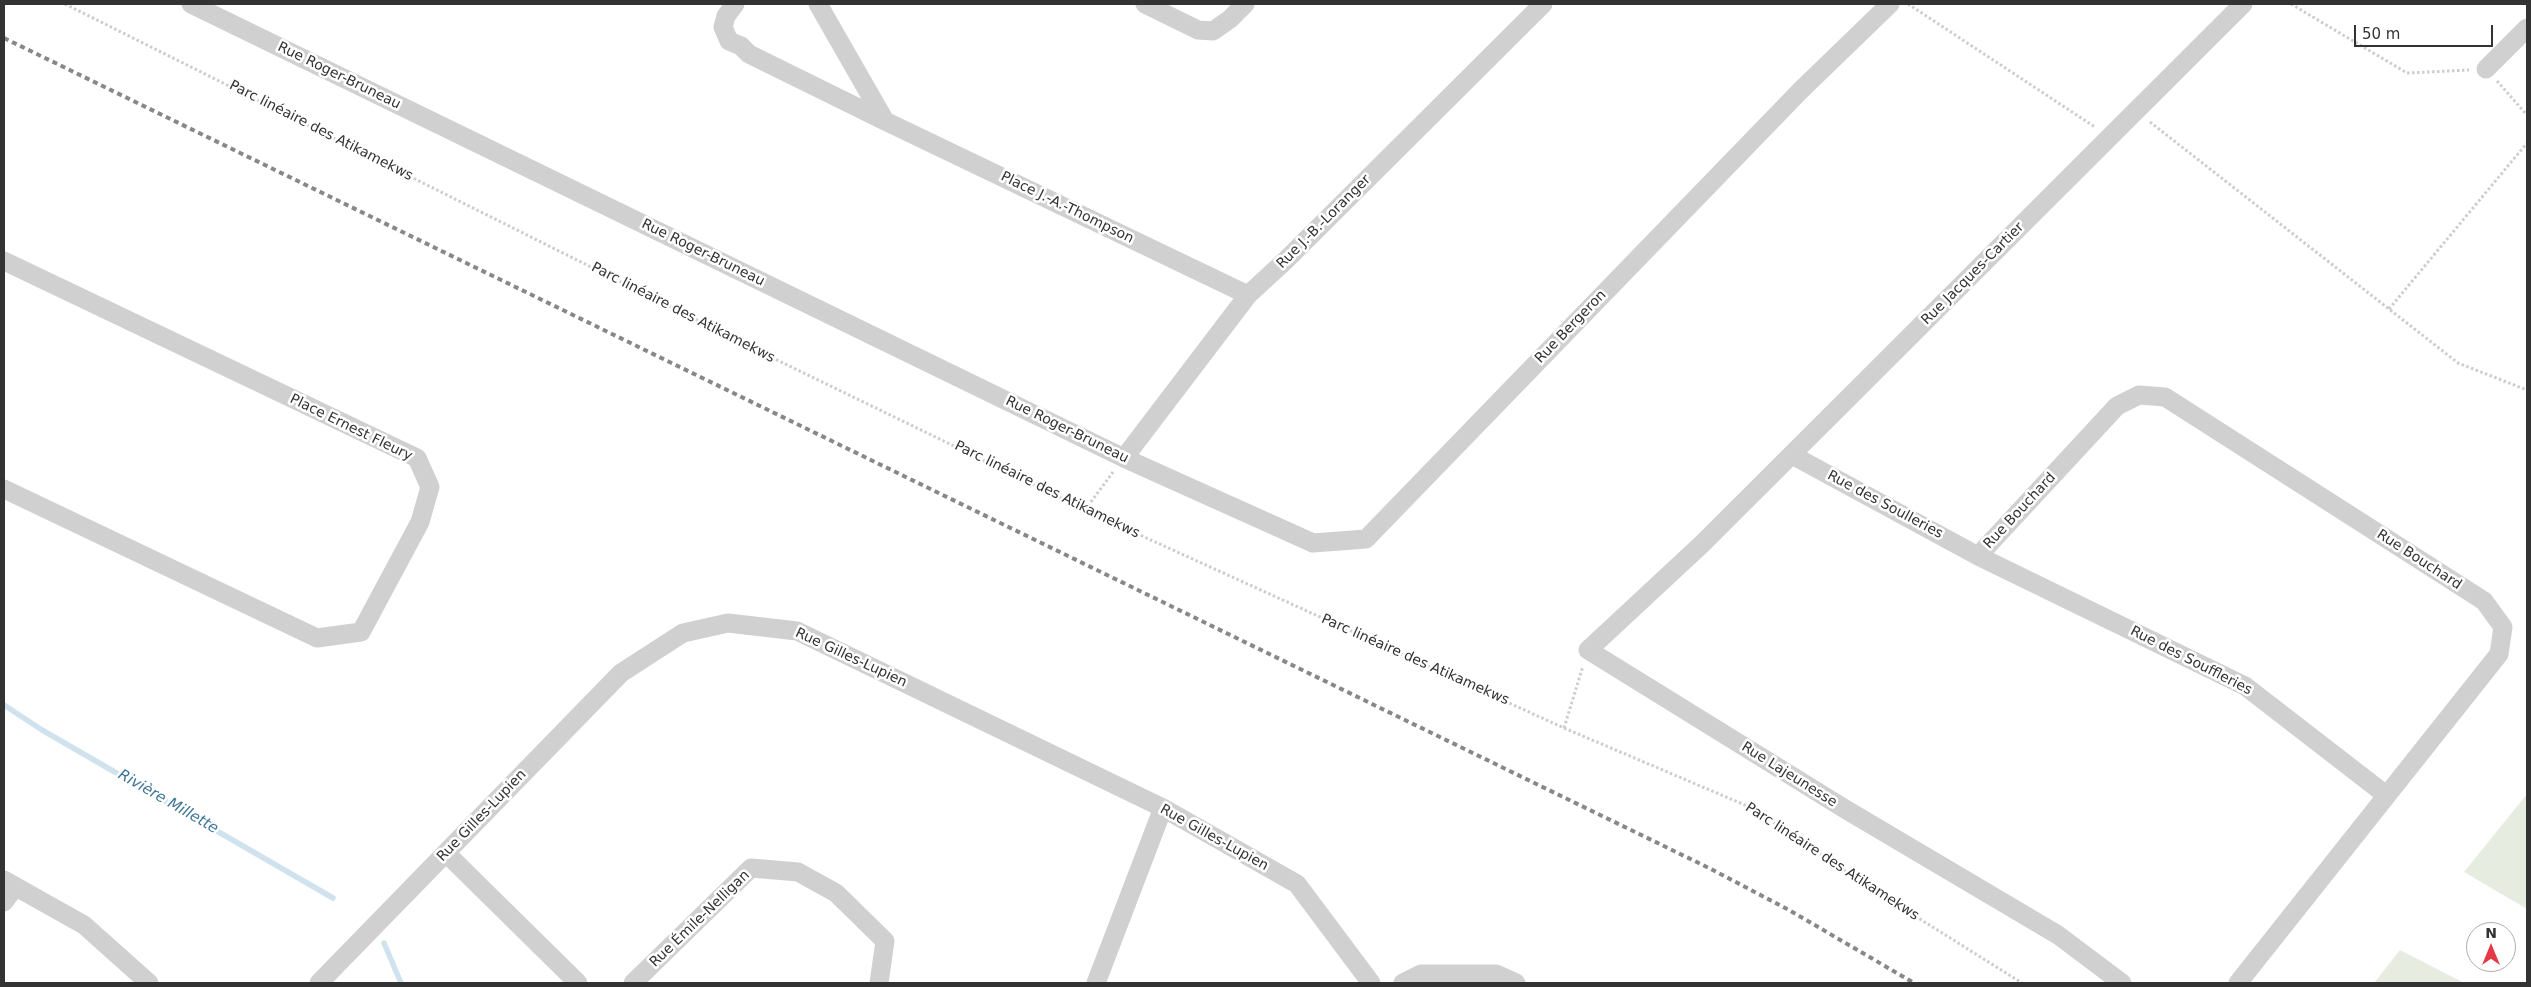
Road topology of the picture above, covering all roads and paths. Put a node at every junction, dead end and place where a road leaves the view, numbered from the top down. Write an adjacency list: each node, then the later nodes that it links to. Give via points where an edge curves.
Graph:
1 (65, 4): 27 (path, Parc linéaire des Atikamekws, via 777,360)
2 (191, 4): 24 (street, Rue Roger-Bruneau)
3 (735, 4): 16 (street, Place J.-A.-Thompson, via 726,16 724,27 730,41 749,54)
4 (818, 4): 16 (street)
5 (1145, 4): 6 (street, via 1198,30 1214,31)
6 (1245, 4)
7 (1542, 4): 20 (street, Rue J.-B.-Loranger)
8 (1890, 4): 26 (street, Rue Bergeron, via 1801,90 1366,539 1313,543)
9 (1907, 4): 17 (path)
10 (2243, 4): 14 (street, Rue Jacques-Cartier)
11 (2291, 4): 13 (path, via 2406,73)
12 (2527, 28): 13 (street)
13 (2486, 69): 15 (path)
14 (2135, 111): 17 (street, Rue Jacques-Cartier); 21 (path)
15 (2527, 115)
16 (885, 121): 20 (street, Place J.-A.-Thompson)
17 (2110, 136): 23 (street, Rue Jacques-Cartier)
18 (2527, 142): 21 (path)
19 (4, 261): 25 (street, Place Ernest Fleury, via 416,458 430,486 420,522 362,632 317,638)
20 (1248, 295): 24 (street, Rue J.-B.-Loranger)
21 (2389, 309): 22 (path, via 2458,363)
22 (2527, 390)
23 (1792, 455): 28 (street, Rue des Soulleries); 29 (street, Rue Jacques-Cartier)
24 (1124, 458): 26 (street, Rue Roger-Bruneau); 27 (path)
25 (4, 489)
26 (1216, 499)
27 (1085, 510): 30 (path, Parc linéaire des Atikamekws)
28 (1978, 556): 31 (street, Rue des Souffleries, via 2246,686); 31 (street, Rue Bouchard, via 2117,406 2140,395 2166,398 2484,601 2502,627 2499,654)
29 (1588, 650): 30 (path); 45 (street, Rue Lajeunesse, via 1845,809 2058,935)
30 (1564, 728): 44 (path, Parc linéaire des Atikamekws, via 1752,808 1872,889)
31 (2386, 795): 46 (street, Rue Bouchard)
32 (1163, 808): 33 (street, Rue Gilles-Lupien, via 797,631 728,623 683,633 621,673); 40 (street); 41 (street, Rue Gilles-Lupien, via 1297,884)
33 (446, 853): 36 (street, Rue Gilles-Lupien); 37 (street)
34 (8, 890): 35 (street, via 84,925)
35 (149, 983)
36 (319, 983)
37 (578, 983)
38 (633, 983): 39 (street, Rue Émile-Nelligan, via 751,868 798,872 836,893 884,941)
39 (879, 983)
40 (1096, 983)
41 (1371, 983)
42 (1403, 983): 43 (street, via 1421,974 1496,974)
43 (1516, 983)
44 (2022, 983)
45 (2122, 983)
46 (2238, 983)

